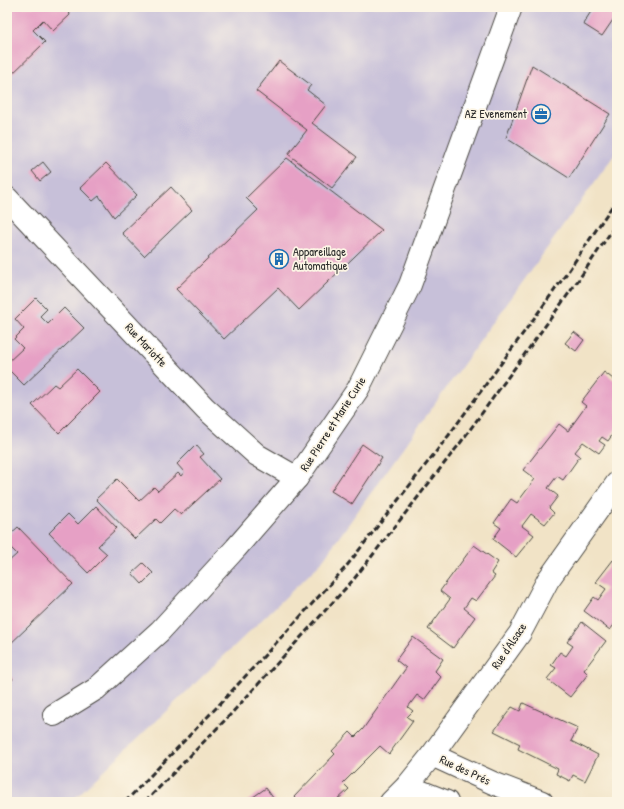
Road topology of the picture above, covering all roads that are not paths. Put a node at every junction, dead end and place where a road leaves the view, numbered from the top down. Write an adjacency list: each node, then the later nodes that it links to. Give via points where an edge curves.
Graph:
1 (511, 7): 3 (street, Rue Pierre et Marie Curie, via 410,285 358,389)
2 (7, 198): 3 (street, Rue Mariotte, via 205,408 257,455)
3 (297, 478): 5 (street, Rue Pierre et Marie Curie, via 160,631 96,689)
4 (617, 483): 6 (street, Rue d'Alsace, via 548,580 520,633)
5 (54, 715)
6 (432, 755): 7 (street, Rue d'Alsace); 10 (street, Rue des Prés)
7 (407, 786): 8 (street, Rue d'Alsace); 9 (street)
8 (391, 802)
9 (447, 802)
10 (542, 802)

